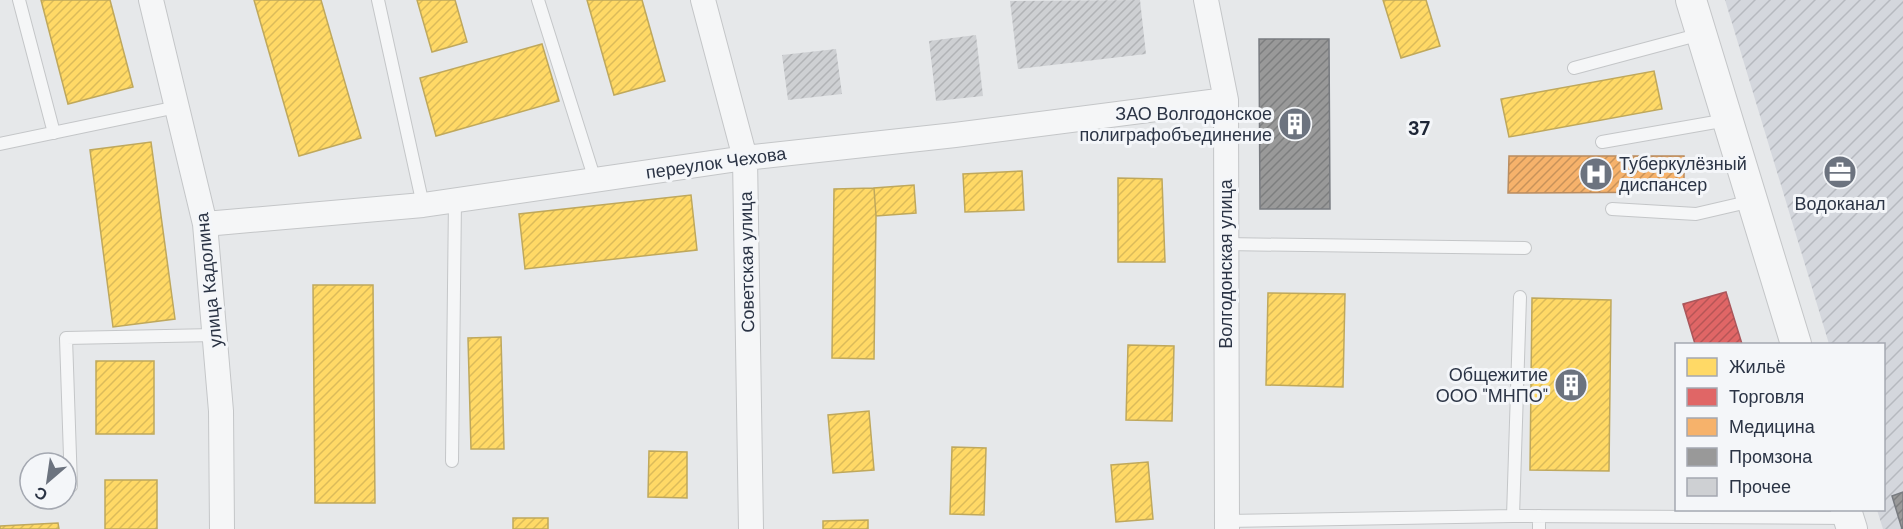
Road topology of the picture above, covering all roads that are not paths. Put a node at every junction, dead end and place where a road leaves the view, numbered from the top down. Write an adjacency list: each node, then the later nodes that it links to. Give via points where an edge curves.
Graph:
1 (19, 0): 13 (lane)
2 (151, 0): 11 (street, улица Кадолина)
3 (378, 0): 20 (lane)
4 (538, 0): 17 (lane)
5 (703, 0): 16 (street, Советская улица)
6 (1206, 0): 10 (street, Волгодонская улица)
7 (1690, 0): 8 (street)
8 (1701, 34): 9 (lane); 12 (street)
9 (1574, 68)
10 (1226, 100): 16 (street, переулок Чехова); 23 (street, Волгодонская улица)
11 (177, 106): 13 (lane); 22 (street, улица Кадолина)
12 (1727, 120): 14 (lane); 19 (street)
13 (54, 133): 15 (lane)
14 (1602, 142)
15 (0, 144)
16 (745, 158): 17 (street, переулок Чехова); 35 (street, Советская улица)
17 (595, 180): 18 (street, переулок Чехова)
18 (455, 200): 20 (street, переулок Чехова); 29 (lane)
19 (1752, 201): 21 (lane, via 1696,214); 27 (street)
20 (423, 205): 22 (street, переулок Чехова)
21 (1612, 209)
22 (205, 224): 26 (street, улица Кадолина)
23 (1225, 243): 24 (lane); 33 (street, Волгодонская улица)
24 (1525, 248)
25 (1520, 297): 30 (lane)
26 (215, 335): 28 (lane, via 66,338); 34 (street, улица Кадолина, via 222,411)
27 (1795, 343)
28 (70, 451)
29 (452, 461)
30 (1513, 516): 31 (lane); 33 (lane)
31 (1539, 516): 32 (lane); 36 (lane)
32 (1849, 519)
33 (1227, 525)
34 (222, 529)
35 (751, 529)
36 (1539, 529)

